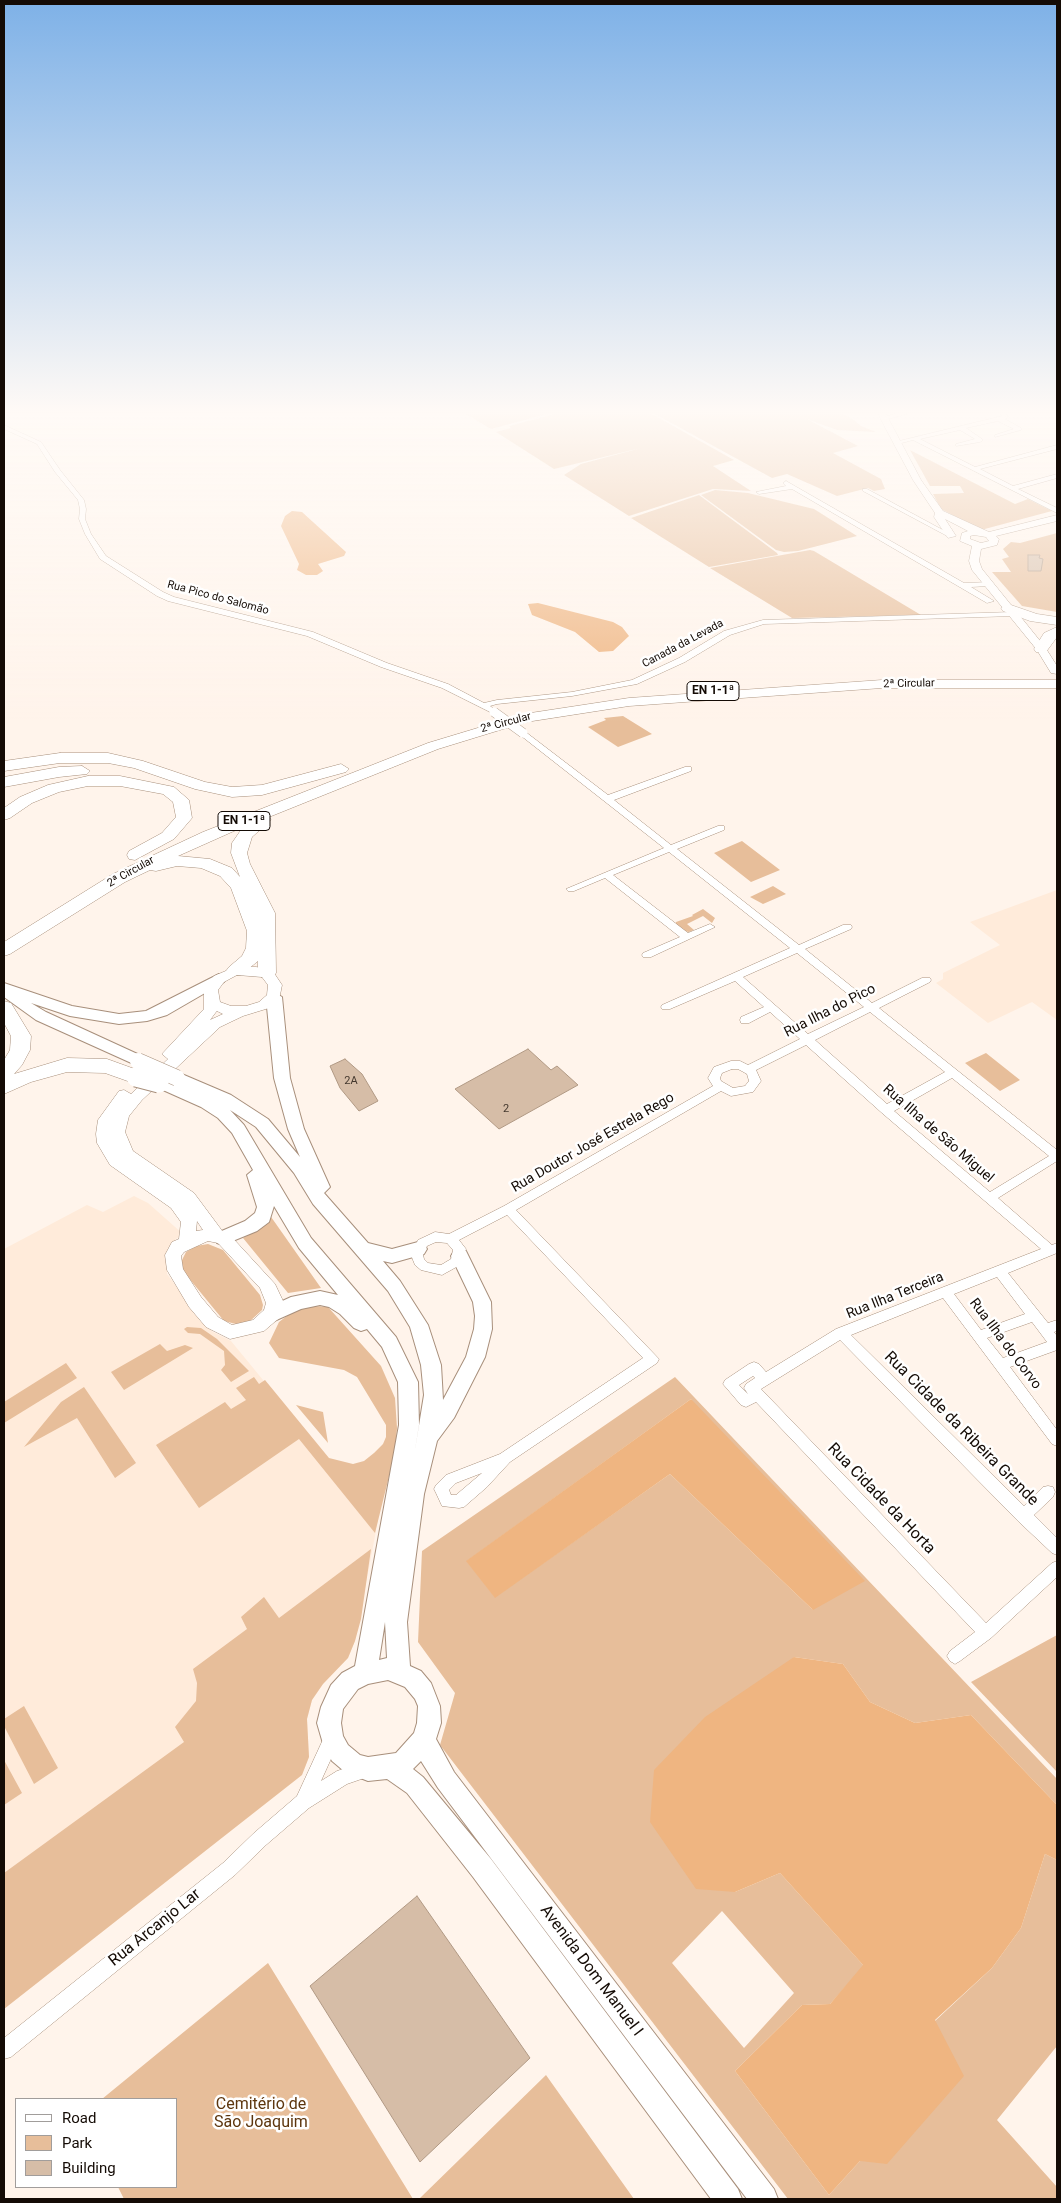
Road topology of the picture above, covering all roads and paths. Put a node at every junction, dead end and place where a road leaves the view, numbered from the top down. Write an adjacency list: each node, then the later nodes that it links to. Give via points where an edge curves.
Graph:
1 (82, 517): 22 (street, Rua Pico do Salomão, via 88,534 103,557 160,594 310,634 445,686)
2 (844, 517): 14 (street)
3 (915, 517): 10 (street)
4 (939, 517): 10 (street)
5 (948, 517): 7 (street)
6 (1057, 518): 11 (street)
7 (958, 522): 9 (street); 12 (street)
8 (1057, 526): 11 (street)
9 (979, 532): 11 (street); 12 (street)
10 (951, 536): 12 (street)
11 (992, 538): 12 (street, via 990,545)
12 (969, 540): 13 (street, via 974,564)
13 (988, 584): 14 (street); 16 (street)
14 (962, 585): 15 (street)
15 (990, 601)
16 (1011, 611): 17 (highway); 18 (street); 22 (street, Canada da Levada, via 763,622 727,633 682,660 634,682)
17 (1057, 622): 18 (highway)
18 (1025, 629): 19 (highway); 20 (street)
19 (1057, 630): 20 (highway)
20 (1041, 648): 21 (street)
21 (1057, 678): 23 (highway, 2ª Circular / EN 1-1ª, via 882,684 587,707 498,724)
22 (485, 706): 28 (street, Rua Pico do Salomão, bridge)
23 (394, 757): 26 (highway, via 262,790 232,792); 32 (highway, 2ª Circular / EN 1-1ª, via 201,830); 35 (highway, 2ª Circular / EN 1-1ª, via 158,858); 44 (highway, via 379,770 263,819 245,834 239,853 266,913)
24 (4, 766): 26 (highway, via 60,758 108,758 138,764)
25 (688, 769): 28 (street)
26 (186, 781): 27 (highway, via 96,770 59,772)
27 (4, 782)
28 (607, 799): 31 (street, Rua Pico do Salomão)
29 (4, 815): 32 (highway, via 44,792 88,782 145,784 168,790 181,800 184,818 168,836)
30 (721, 828): 31 (street)
31 (670, 849): 33 (street); 40 (street, Rua Pico do Salomão)
32 (104, 873): 38 (highway, 2ª Circular / EN 1-1ª)
33 (607, 874): 34 (street); 39 (street)
34 (571, 889)
35 (82, 900): 41 (highway, 2ª Circular / EN 1-1ª); 43 (highway, via 159,865 177,861 216,866 239,886 256,931 255,948 250,959)
36 (710, 927): 39 (street)
37 (847, 927): 40 (street)
38 (4, 934)
39 (687, 937): 42 (street)
40 (798, 949): 45 (street); 54 (street, Rua Pico do Salomão)
41 (4, 950)
42 (647, 955)
43 (235, 971): 44 (street); 46 (street)
44 (267, 973): 49 (street, via 275,985)
45 (736, 976): 52 (street); 53 (street, Rua Ilha de São Miguel)
46 (218, 979): 48 (main road, via 162,1011 119,1019 70,1010); 50 (street, via 211,989)
47 (926, 980): 54 (street, Rua Ilha do Pico)
48 (4, 989): 58 (main road, via 14,1000)
49 (274, 996): 55 (street, via 264,1006); 70 (main road, via 282,1078 296,1128 315,1175)
50 (211, 1000): 55 (street, via 221,1009); 74 (street, via 211,1009 204,1019 110,1112 104,1134 116,1161 177,1204 189,1220)
51 (4, 1007): 58 (main road); 60 (highway, via 21,1036 20,1050)
52 (666, 1007)
53 (771, 1008): 56 (street); 57 (street, Rua Ilha de São Miguel)
54 (870, 1008): 57 (street, Rua Ilha do Pico); 61 (street, Rua Pico do Salomão)
55 (238, 1012): 72 (street, via 215,1024 137,1096 122,1114 117,1132 127,1154 188,1197)
56 (745, 1020)
57 (807, 1040): 59 (street, Rua Ilha do Pico); 65 (street, Rua Ilha de São Miguel)
58 (135, 1069): 62 (highway, bridge); 63 (highway, via 66,1065 30,1074)
59 (748, 1069): 64 (street, via 740,1065 722,1067 714,1078); 64 (street, via 755,1081 749,1089 738,1093)
60 (4, 1072)
61 (953, 1073): 65 (street); 67 (street, Rua Pico do Salomão)
62 (166, 1082): 66 (main road, via 224,1114 238,1129); 70 (main road, via 225,1099 262,1123)
63 (4, 1087)
64 (720, 1087): 69 (street, Rua Doutor José Estrela Rego)
65 (886, 1110): 68 (street, Rua Ilha de São Miguel)
66 (253, 1154): 72 (main road, via 249,1160 266,1207 263,1217 251,1226); 89 (main road, via 305,1243 389,1342)
67 (1057, 1156): 68 (street)
68 (989, 1198): 77 (street, Rua Ilha de São Miguel)
69 (508, 1208): 71 (street, Rua Doutor José Estrela Rego); 93 (street, via 652,1359)
70 (341, 1224): 75 (main road)
71 (481, 1224): 73 (street, Rua Doutor José Estrela Rego); 78 (street, Rua Doutor José Estrela Rego)
72 (220, 1237): 74 (street, via 202,1236); 81 (street, via 267,1284 275,1303)
73 (450, 1239): 76 (street, via 435,1237 422,1243); 78 (street)
74 (187, 1241): 81 (street, via 172,1255 172,1265 212,1322 230,1332 258,1326)
75 (363, 1249): 76 (main road, via 392,1256); 91 (main road, via 394,1286 419,1326 432,1365 434,1395)
76 (418, 1249): 78 (street, via 419,1262 433,1270 450,1267)
77 (1054, 1249): 79 (street, Rua Ilha Terceira)
78 (460, 1253): 91 (main road, via 482,1302 483,1329 475,1357 447,1412)
79 (999, 1271): 80 (street, Rua Ilha Terceira); 82 (street)
80 (945, 1292): 84 (street, Rua Ilha Terceira); 85 (street, Rua Ilha do Corvo)
81 (272, 1314): 89 (main road, via 309,1299 334,1301 358,1321 398,1374)
82 (1034, 1316): 83 (street); 85 (street)
83 (1051, 1328): 86 (street)
84 (841, 1333): 88 (street, Rua Ilha Terceira); 95 (street, Rua Cidade da Ribeira Grande)
85 (978, 1336): 87 (street, Rua Ilha do Corvo)
86 (1057, 1344): 87 (street)
87 (1000, 1364): 92 (street, Rua Ilha do Corvo)
88 (765, 1380): 90 (street, Rua Ilha Terceira); 90 (street, via 754,1368 730,1384 746,1401)
89 (408, 1382): 101 (main road, via 409,1425)
90 (754, 1392): 98 (street, Rua Cidade da Horta)
91 (428, 1439): 100 (main road, via 414,1494 396,1622)
92 (1057, 1440)
93 (505, 1458)
94 (1048, 1492): 95 (street)
95 (1023, 1516): 96 (street, Rua Cidade da Ribeira Grande)
96 (1057, 1548)
97 (1057, 1568): 98 (street)
98 (986, 1633): 99 (street)
99 (955, 1656)
100 (399, 1672): 101 (main road, via 376,1670); 103 (main road, via 413,1679 426,1699 429,1723)
101 (365, 1673): 102 (main road, via 350,1680 339,1693 329,1723)
102 (332, 1739): 104 (main road, via 340,1753 353,1764); 105 (street)
103 (424, 1739): 104 (main road, via 410,1756); 108 (main road, Avenida Dom Manuel I, via 446,1780)
104 (379, 1768): 105 (street, Rua Arcanjo Lar, via 343,1777); 107 (main road, Avenida Dom Manuel I, via 415,1785 482,1868)
105 (303, 1802): 106 (street, Rua Arcanjo Lar, via 229,1869)
106 (4, 2050)
107 (728, 2199)
108 (764, 2199)

